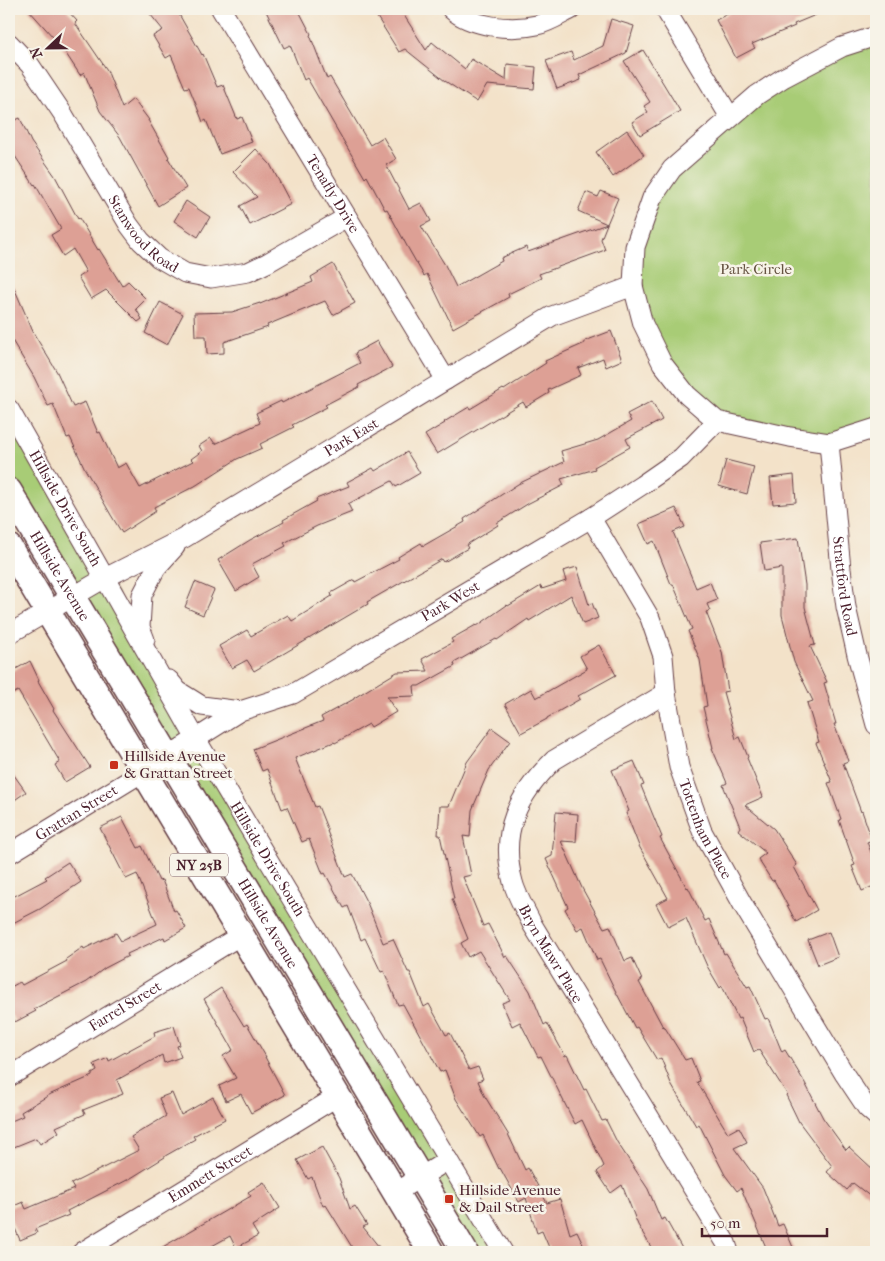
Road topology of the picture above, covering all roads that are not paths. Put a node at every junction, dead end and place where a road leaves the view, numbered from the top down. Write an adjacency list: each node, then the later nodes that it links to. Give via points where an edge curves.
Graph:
1 (221, 9): 8 (street, Tenafly Drive)
2 (451, 9): 3 (street, via 472,21 516,29 539,25)
3 (572, 9)
4 (665, 9): 7 (street)
5 (876, 36): 7 (street, via 842,47 783,78 757,94)
6 (9, 43): 8 (street, Stanwood Road, via 30,65 63,114 141,241 159,258 185,273 210,278 248,272)
7 (730, 117): 9 (street, via 672,169 652,198 635,247)
8 (347, 217): 10 (street, Tenafly Drive)
9 (633, 286): 10 (street, Park East, via 552,316); 12 (street, via 643,324 662,363 687,396)
10 (446, 380): 17 (street, Park East)
11 (9, 409): 19 (street, Hillside Drive South)
12 (717, 421): 14 (street, via 790,438); 16 (street, Park West, via 681,458)
13 (876, 428): 14 (street)
14 (829, 443): 26 (street, Strattford Road, via 846,607)
15 (9, 492): 20 (main road, Hillside Avenue / NY 25B)
16 (591, 518): 24 (street, Tottenham Place, via 650,618 663,656); 25 (street, Park West, via 293,694)
17 (184, 538): 19 (street, Park East); 23 (street, via 156,568 142,595 140,628)
18 (9, 548): 21 (main road, Hillside Avenue / NY 25B)
19 (105, 578): 20 (street, Park East); 23 (street, Hillside Drive South)
20 (72, 597): 21 (street, Park East); 28 (main road, Hillside Avenue / NY 25B)
21 (47, 611): 22 (street, Park East); 29 (main road, Hillside Avenue / NY 25B)
22 (9, 634)
23 (153, 664): 25 (street, via 178,691 202,706); 27 (street, Hillside Drive South)
24 (666, 693): 34 (street, Tottenham Place, via 679,767 702,831 840,1066); 42 (street, Bryn Mawr Place, via 554,760 540,774 523,796 513,818 508,856 513,884 532,924)
25 (240, 711): 27 (street, Park West)
26 (876, 725)
27 (196, 739): 28 (street, Park West); 35 (street, Hillside Drive South)
28 (168, 757): 29 (street, Grattan Street); 36 (main road, Hillside Avenue / NY 25B)
29 (143, 772): 30 (street, Grattan Street); 31 (main road, Hillside Avenue / NY 25B)
30 (9, 854)
31 (241, 935): 32 (street, Farrel Street); 33 (main road, Hillside Avenue / NY 25B)
32 (9, 1077)
33 (338, 1096): 37 (main road, Hillside Avenue / NY 25B); 38 (street, Emmett Street)
34 (876, 1116)
35 (448, 1160): 36 (street); 41 (street, Hillside Drive South)
36 (420, 1177): 37 (street); 40 (main road, Hillside Avenue / NY 25B)
37 (395, 1192): 39 (main road, Hillside Avenue / NY 25B)
38 (82, 1252)
39 (431, 1252)
40 (465, 1252)
41 (503, 1252)
42 (729, 1252)

